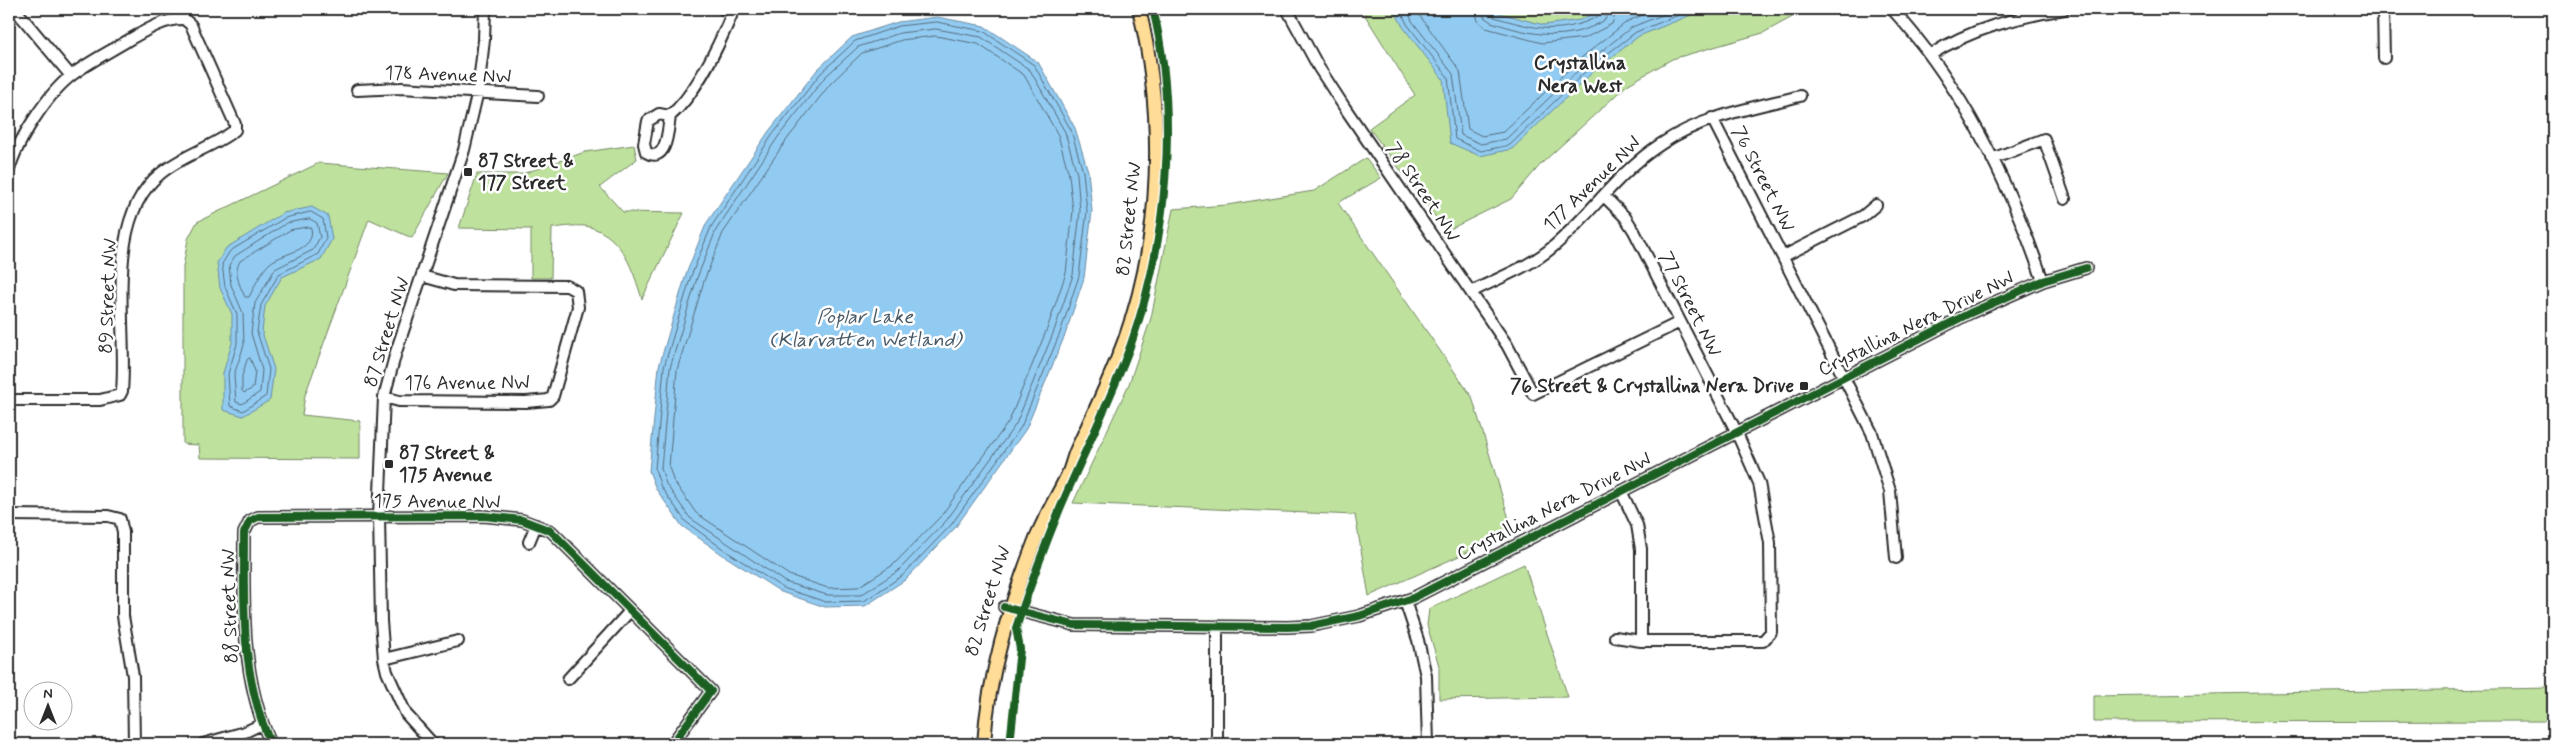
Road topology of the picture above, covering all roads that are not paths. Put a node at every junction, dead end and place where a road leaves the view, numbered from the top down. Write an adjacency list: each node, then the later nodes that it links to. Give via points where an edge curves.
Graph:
1 (14, 9): 12 (street)
2 (485, 9): 14 (street, 87 Street NW)
3 (1139, 9): 42 (main road, 82 Street NW, via 1150,71 1154,123 1154,185 1147,252 1125,338)
4 (1287, 9): 28 (street, 78 Street NW, via 1319,68)
5 (1892, 9): 10 (street)
6 (2064, 9): 9 (street)
7 (2383, 9): 11 (street)
8 (730, 10): 17 (street, via 705,69)
9 (2052, 10): 10 (street, via 1970,34)
10 (1930, 55): 19 (street, via 1945,75)
11 (2384, 58)
12 (71, 76): 20 (street, via 41,110); 32 (street, 89 Street NW, via 140,34 172,20 184,19 191,26 235,130 175,162 158,175 144,190 131,216 123,255 123,380 120,395 100,400)
13 (357, 90): 14 (street, 178 Avenue NW)
14 (478, 91): 15 (street, 178 Avenue NW); 26 (street, 87 Street NW, via 464,150)
15 (538, 96)
16 (1800, 96): 18 (street, 177 Avenue NW)
17 (670, 116)
18 (1712, 118): 21 (street, 177 Avenue NW, via 1681,132 1646,154); 24 (street, 76 Street NW)
19 (1992, 159): 22 (street, via 2044,139); 27 (street, via 2018,210)
20 (9, 170)
21 (1604, 196): 28 (street, 177 Avenue NW, via 1553,247); 29 (street, 77 Street NW, via 1634,231)
22 (2065, 199)
23 (1876, 205): 24 (street, 76 Street NW, via 1863,216)
24 (1784, 256): 30 (street, 76 Street NW)
25 (2086, 268): 27 (street, Crystallina Nera Drive NW)
26 (422, 276): 31 (street, 87 Street NW); 31 (street, 176 Avenue NW, via 454,285 567,286 576,291 578,307 553,396 550,400 526,402 400,401)
27 (2043, 281): 30 (street, Crystallina Nera Drive NW, via 1970,313)
28 (1471, 292): 29 (street, 78 Street NW, via 1533,394)
29 (1680, 322): 33 (street, 77 Street NW)
30 (1844, 376): 33 (street, Crystallina Nera Drive NW); 40 (street, 76 Street NW, via 1872,433 1884,470 1891,500)
31 (384, 397): 36 (street, 87 Street NW)
32 (9, 400)
33 (1736, 432): 34 (street, Crystallina Nera Drive NW); 47 (street, 77 Street NW, via 1759,483 1769,530 1771,625 1768,637 1758,642)
34 (1621, 491): 41 (street, Crystallina Nera Drive NW); 47 (street, via 1636,525 1641,549)
35 (9, 515): 51 (street, via 108,516 120,519 123,532 123,616 133,676)
36 (379, 517): 37 (street, 175 Avenue NW, via 258,517); 38 (street, 175 Avenue NW, via 484,516 522,520); 48 (street, 87 Street NW, via 380,621)
37 (247, 524): 50 (street, 88 Street NW, via 244,534 243,624 248,677)
38 (536, 525): 39 (street); 43 (street, 175 Avenue NW, via 552,531)
39 (529, 542)
40 (1896, 558)
41 (1405, 601): 44 (street, Crystallina Nera Drive NW, via 1359,616 1311,626); 59 (street, via 1426,676)
42 (1008, 608): 44 (street, Crystallina Nera Drive NW, via 1074,625); 56 (main road, 82 Street NW, via 985,674); 57 (main road, 82 Street NW)
43 (630, 611): 49 (street); 55 (street, 175 Avenue NW, via 711,691)
44 (1217, 627): 58 (street)
45 (1615, 637): 47 (street)
46 (458, 641): 48 (street)
47 (1641, 641)
48 (384, 659): 54 (street, 87 Street NW, via 386,672 406,714)
49 (568, 679)
50 (262, 724): 52 (street); 53 (street, 88 Street NW)
51 (134, 744)
52 (203, 744)
53 (271, 744)
54 (433, 744)
55 (672, 744)
56 (976, 744)
57 (984, 744)
58 (1217, 744)
59 (1428, 744)

